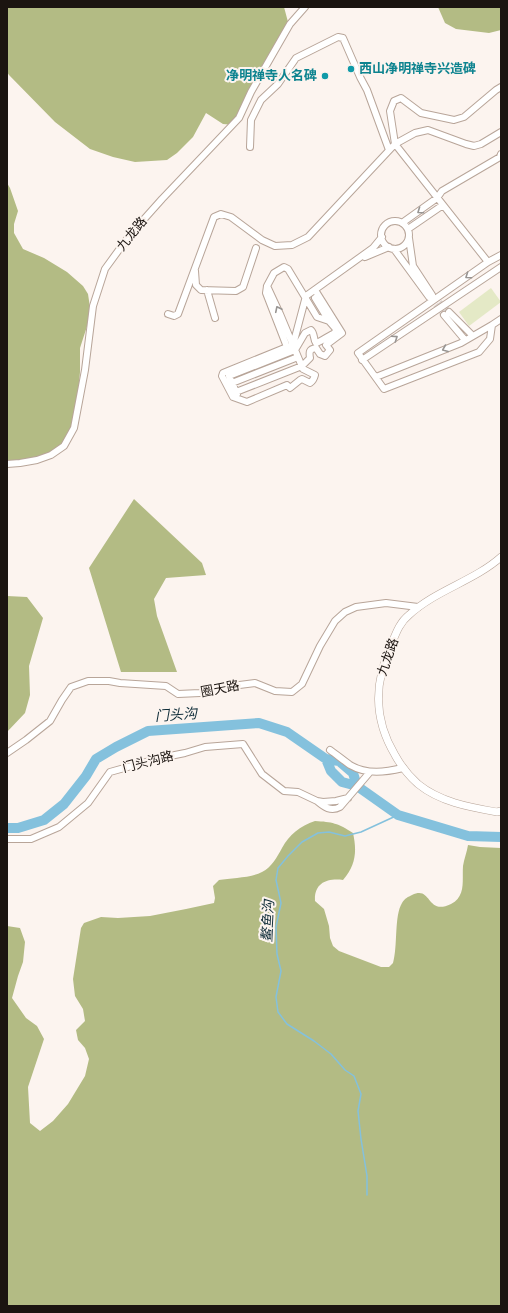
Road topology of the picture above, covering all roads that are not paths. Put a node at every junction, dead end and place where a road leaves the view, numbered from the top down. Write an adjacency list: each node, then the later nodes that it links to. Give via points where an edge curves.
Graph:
1 (305, 7): 40 (street, 九龙路, via 290,24 239,118 129,236 105,269 93,306 74,428 64,446 51,455 37,460)
2 (501, 87): 4 (street, via 464,117 454,120 421,113 401,98 394,101 390,111)
3 (501, 132): 4 (street, via 474,146 428,130 415,133)
4 (395, 144): 6 (street); 8 (street)
5 (250, 147): 6 (street, via 251,120 262,100 278,84 296,58 338,37 343,38 367,90)
6 (389, 150): 20 (street, via 308,237 292,245 275,246 262,240 231,217 221,214 214,217)
7 (501, 154): 8 (street, via 500,157 442,191)
8 (438, 198): 9 (street); 10 (street, one-way to 10)
9 (443, 205): 11 (street); 18 (street)
10 (402, 223): 11 (street); 12 (street, via 394,221 386,225)
11 (408, 229): 13 (street)
12 (382, 237): 15 (street, via 386,245); 17 (street, via 373,248)
13 (409, 237): 15 (street, via 403,247); 15 (street, via 413,266 431,296)
14 (256, 248): 21 (street, via 243,287 236,291)
15 (392, 248): 17 (street)
16 (501, 255): 18 (street)
17 (358, 259): 22 (street)
18 (488, 262): 33 (street, one-way to 33, via 358,353)
19 (501, 267): 33 (street, one-way to 19)
20 (195, 270): 21 (street, via 196,285 201,290); 24 (street, via 178,314)
21 (208, 290): 25 (street)
22 (314, 291): 23 (street); 27 (street); 34 (street, via 342,333 326,345 330,350 325,356 316,348 310,350 310,358)
23 (306, 296): 27 (street, via 318,316); 31 (street); 31 (street, via 284,267 274,273 266,286)
24 (168, 314)
25 (215, 318)
26 (501, 319): 28 (street)
27 (329, 321): 31 (street, via 336,329 335,333 316,343 313,332 308,330)
28 (492, 325): 29 (street); 36 (street, via 490,339 479,352 384,389)
29 (473, 336): 30 (street); 30 (street, via 447,313)
30 (465, 340): 36 (street, one-way to 36)
31 (292, 347): 32 (street); 35 (street, via 223,373 222,376)
32 (298, 357): 34 (street); 37 (street)
33 (362, 360): 36 (street)
34 (302, 366): 38 (street); 39 (street, via 315,375 310,383 302,379 290,388 287,385 247,402)
35 (226, 377): 37 (street); 39 (street, via 233,397)
36 (376, 377)
37 (232, 383): 38 (street)
38 (236, 392): 39 (street)
39 (240, 399)
40 (7, 464)
41 (501, 557): 42 (main road, 九龙路)
42 (418, 607): 44 (street, 圈天路, via 386,603 356,607 345,612 335,621 320,646 302,684 292,692 275,691 255,683 200,693 178,694 166,686 109,680 88,681 71,687 50,721); 45 (main road, 九龙路, via 399,627 387,652 378,689 379,717 387,741)
43 (330, 750): 46 (street, via 351,766)
44 (7, 753)
45 (403, 768): 46 (street); 47 (main road, 九龙路, via 418,784 440,797 464,806)
46 (370, 772): 48 (street, 门头沟路, via 348,798 323,802 298,792 278,788 262,774 243,744 206,747 110,772 88,803 59,827 31,839)
47 (501, 811)
48 (7, 839)

